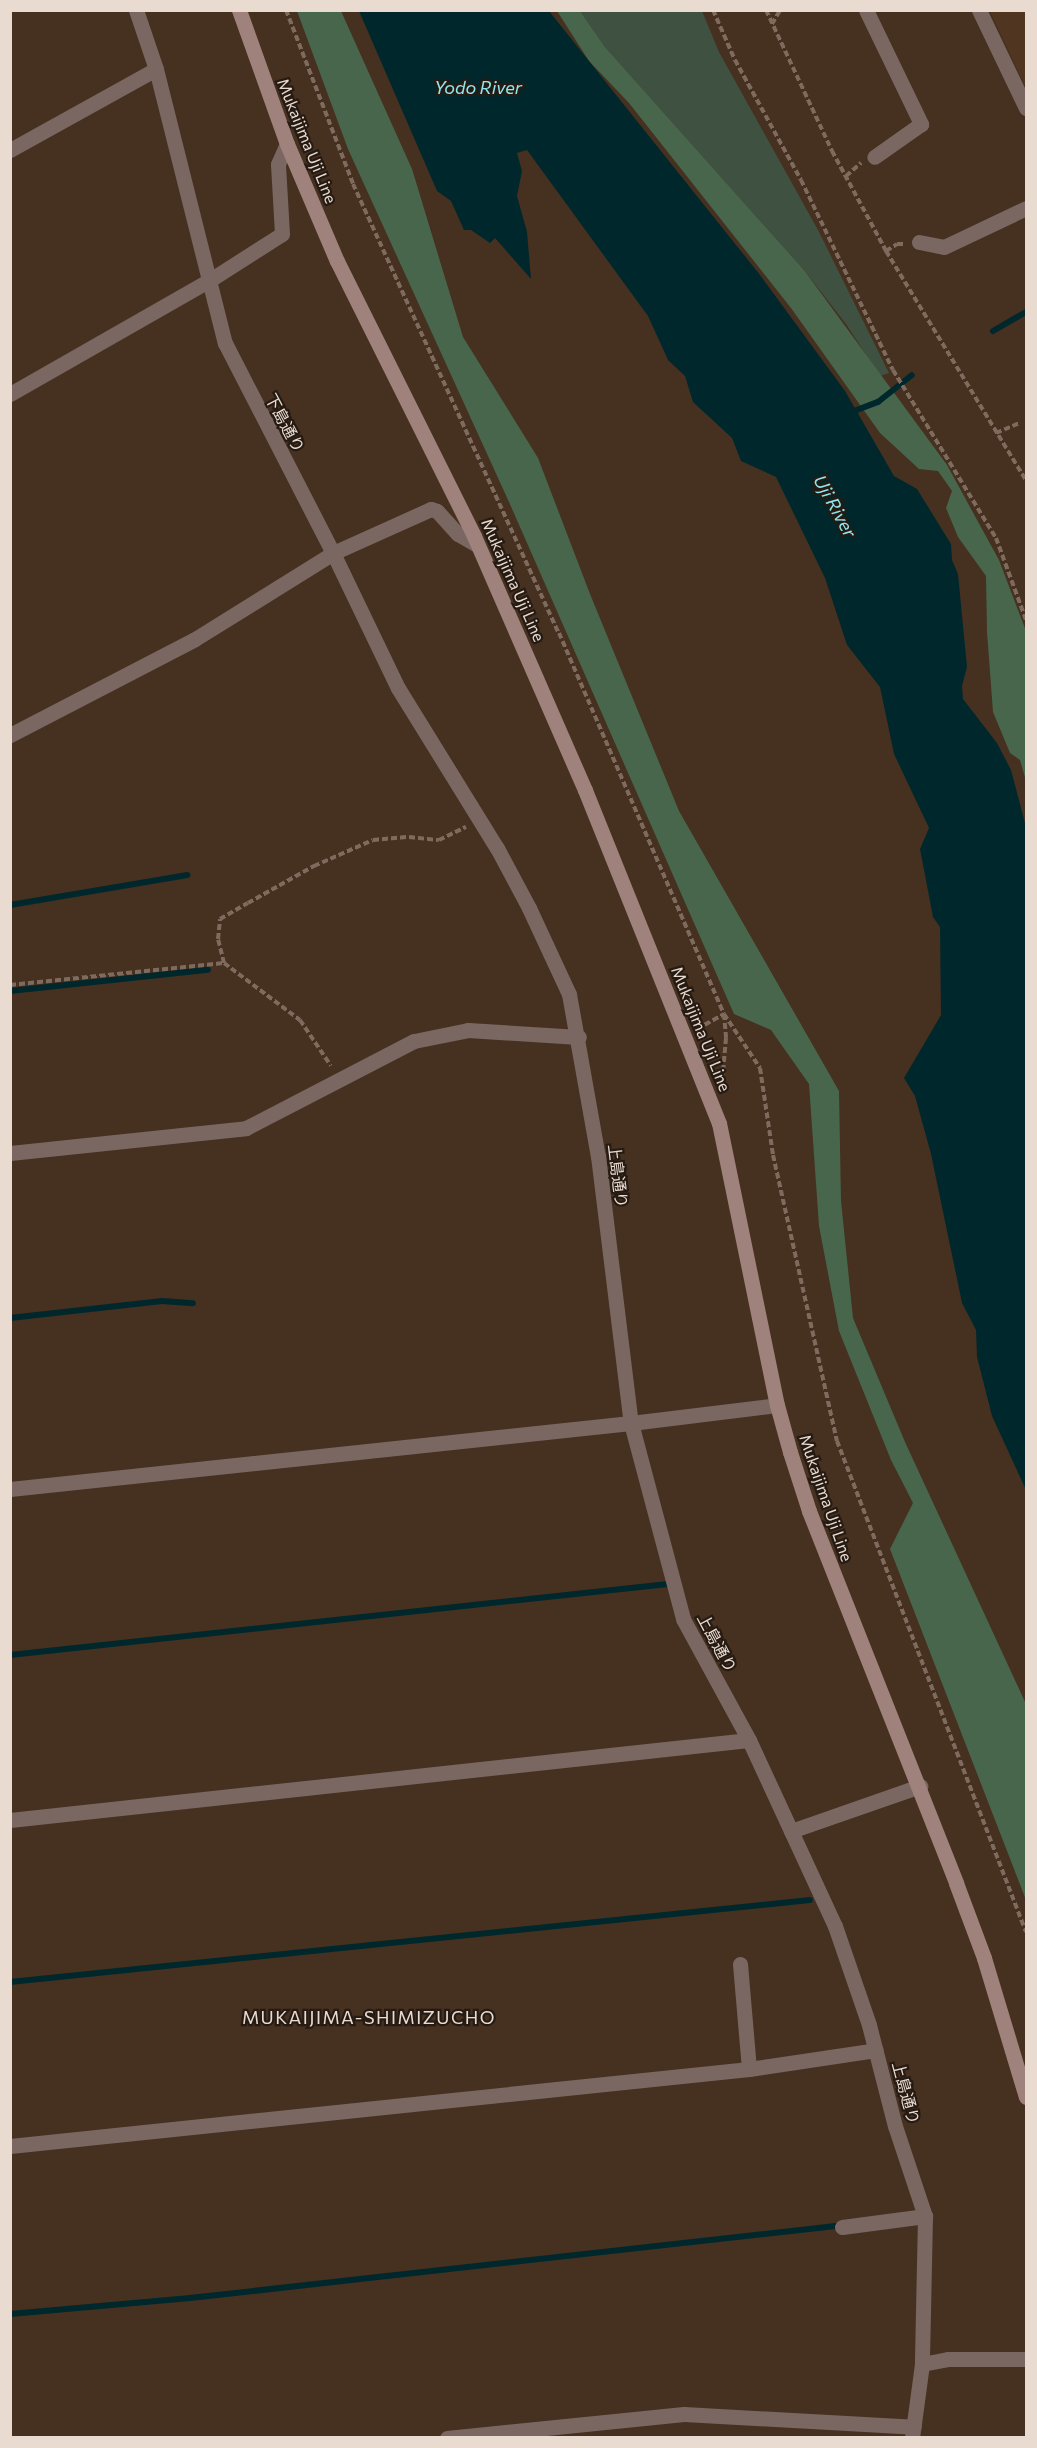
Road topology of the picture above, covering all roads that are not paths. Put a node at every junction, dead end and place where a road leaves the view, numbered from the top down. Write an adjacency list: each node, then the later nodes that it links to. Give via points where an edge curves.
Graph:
1 (136, 10): 5 (street, 下島通り)
2 (239, 10): 7 (main road, Mukaijima Uji Line)
3 (866, 10): 9 (street, via 921,124)
4 (979, 10): 6 (street)
5 (156, 69): 8 (street); 12 (street, 下島通り)
6 (1026, 108)
7 (287, 144): 12 (street, via 278,164 282,234); 14 (main road, Mukaijima Uji Line, via 337,261)
8 (10, 150)
9 (874, 157)
10 (1026, 208): 11 (street, via 944,247)
11 (919, 242)
12 (210, 280): 13 (street); 15 (street, 下島通り, via 225,343)
13 (10, 394)
14 (477, 544): 15 (street, via 458,534 431,509); 20 (main road, Mukaijima Uji Line, via 585,790 718,1123)
15 (333, 553): 16 (street, via 195,639); 17 (street, 下島通り, via 398,688)
16 (10, 735)
17 (480, 821): 18 (street, 上島通り, via 529,908 569,994)
18 (579, 1037): 19 (street, via 468,1030 414,1041 246,1128); 21 (street, 上島通り)
19 (10, 1153)
20 (777, 1405): 21 (street); 24 (main road, Mukaijima Uji Line, via 809,1511)
21 (631, 1423): 22 (street); 23 (street, 上島通り, via 683,1619)
22 (10, 1489)
23 (749, 1740): 25 (street); 26 (street, 上島通り)
24 (920, 1786): 26 (street); 30 (main road, Mukaijima Uji Line, via 984,1958)
25 (10, 1820)
26 (791, 1831): 28 (street, 上島通り, via 835,1926)
27 (740, 1964): 29 (street)
28 (876, 2050): 29 (street); 32 (street, 上島通り, via 895,2126)
29 (749, 2069): 31 (street)
30 (1026, 2097)
31 (10, 2146)
32 (926, 2216): 33 (street); 35 (street, 上島通り)
33 (843, 2228)
34 (1026, 2358): 35 (street, via 948,2359)
35 (922, 2364): 36 (street, 上島通り)
36 (913, 2432): 37 (street, via 684,2414)
37 (447, 2438)

